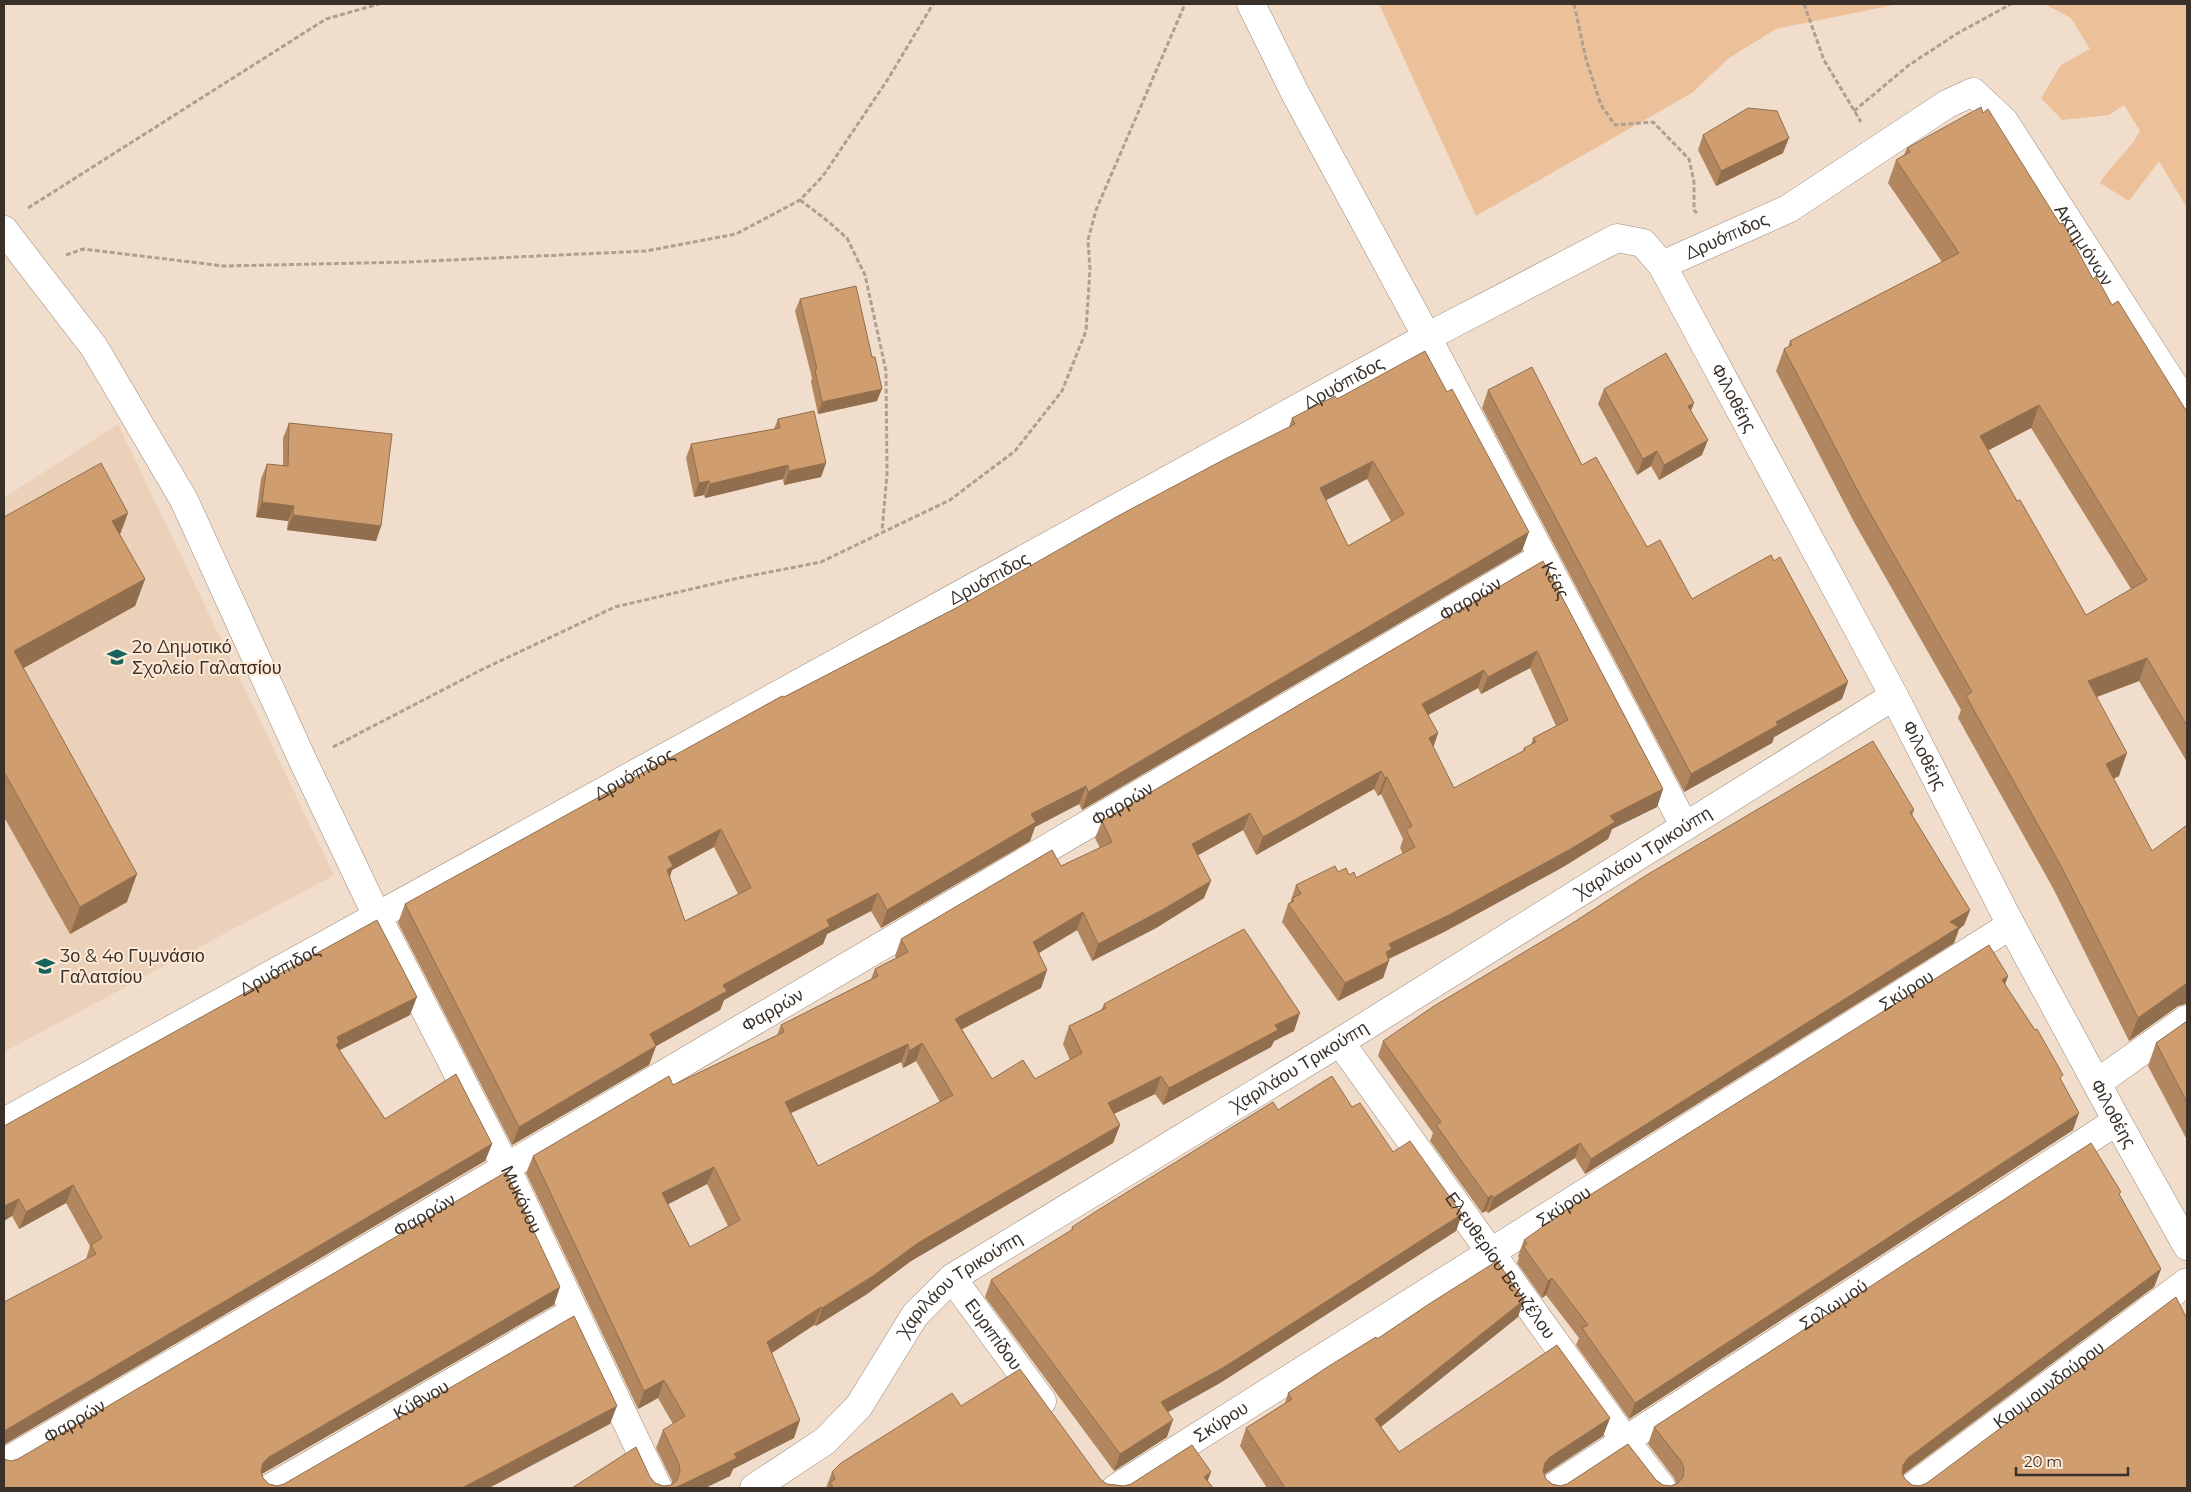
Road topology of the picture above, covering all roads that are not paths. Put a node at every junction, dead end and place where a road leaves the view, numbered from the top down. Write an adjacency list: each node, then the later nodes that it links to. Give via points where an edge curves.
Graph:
1 (1251, 4): 5 (street, Κέας, via 1295,93)
2 (1973, 92): 4 (street, Δρυόπιδος, via 1947,104 1788,209); 6 (street, Ακτημόνων, via 2004,121)
3 (12, 221): 10 (street, Μυκόνου, via 33,266 94,347 184,500)
4 (1662, 265): 5 (street, Δρυόπιδος, via 1643,243 1617,238); 8 (street, Φιλοθέης)
5 (1427, 336): 7 (street, Κέας); 10 (street, Δρυόπιδος)
6 (2187, 406)
7 (1542, 557): 9 (street, Κέας); 17 (street, Φαρρών)
8 (1894, 696): 9 (street, Χαριλάου Τρικούπη); 11 (street, Φιλοθέης)
9 (1684, 826): 13 (street, Χαριλάου Τρικούπη)
10 (377, 916): 16 (street, Δρυόπιδος); 17 (street, Μυκόνου)
11 (2011, 925): 14 (street, Φιλοθέης); 19 (street, Σκύρου)
12 (2187, 1020): 14 (street)
13 (1340, 1042): 19 (street, Ελευθερίου Βενιζέλου); 20 (street, Χαριλάου Τρικούπη)
14 (2097, 1083): 15 (street, Φιλοθέης)
15 (2116, 1121): 18 (street, Φιλοθέης); 24 (street, Σολωμού)
16 (4, 1122)
17 (506, 1167): 22 (street, Μυκόνου); 25 (street, Φαρρών)
18 (2187, 1246)
19 (1491, 1252): 24 (street, Ελευθερίου Βενιζέλου); 26 (street, Σκύρου)
20 (952, 1278): 23 (street, Ευριπίδου); 29 (street, Χαριλάου Τρικούπη, via 915,1315 859,1406 825,1441)
21 (2187, 1282): 32 (street, Κουμουνδούρου)
22 (574, 1312): 27 (street, Κύθνου); 28 (street, Μυκόνου)
23 (1055, 1418)
24 (1625, 1440): 30 (street, Σολωμού); 31 (street, Ελευθερίου Βενιζέλου)
25 (4, 1463)
26 (1106, 1483)
27 (270, 1488)
28 (658, 1488)
29 (754, 1488)
30 (1552, 1488)
31 (1662, 1488)
32 (1911, 1488)

